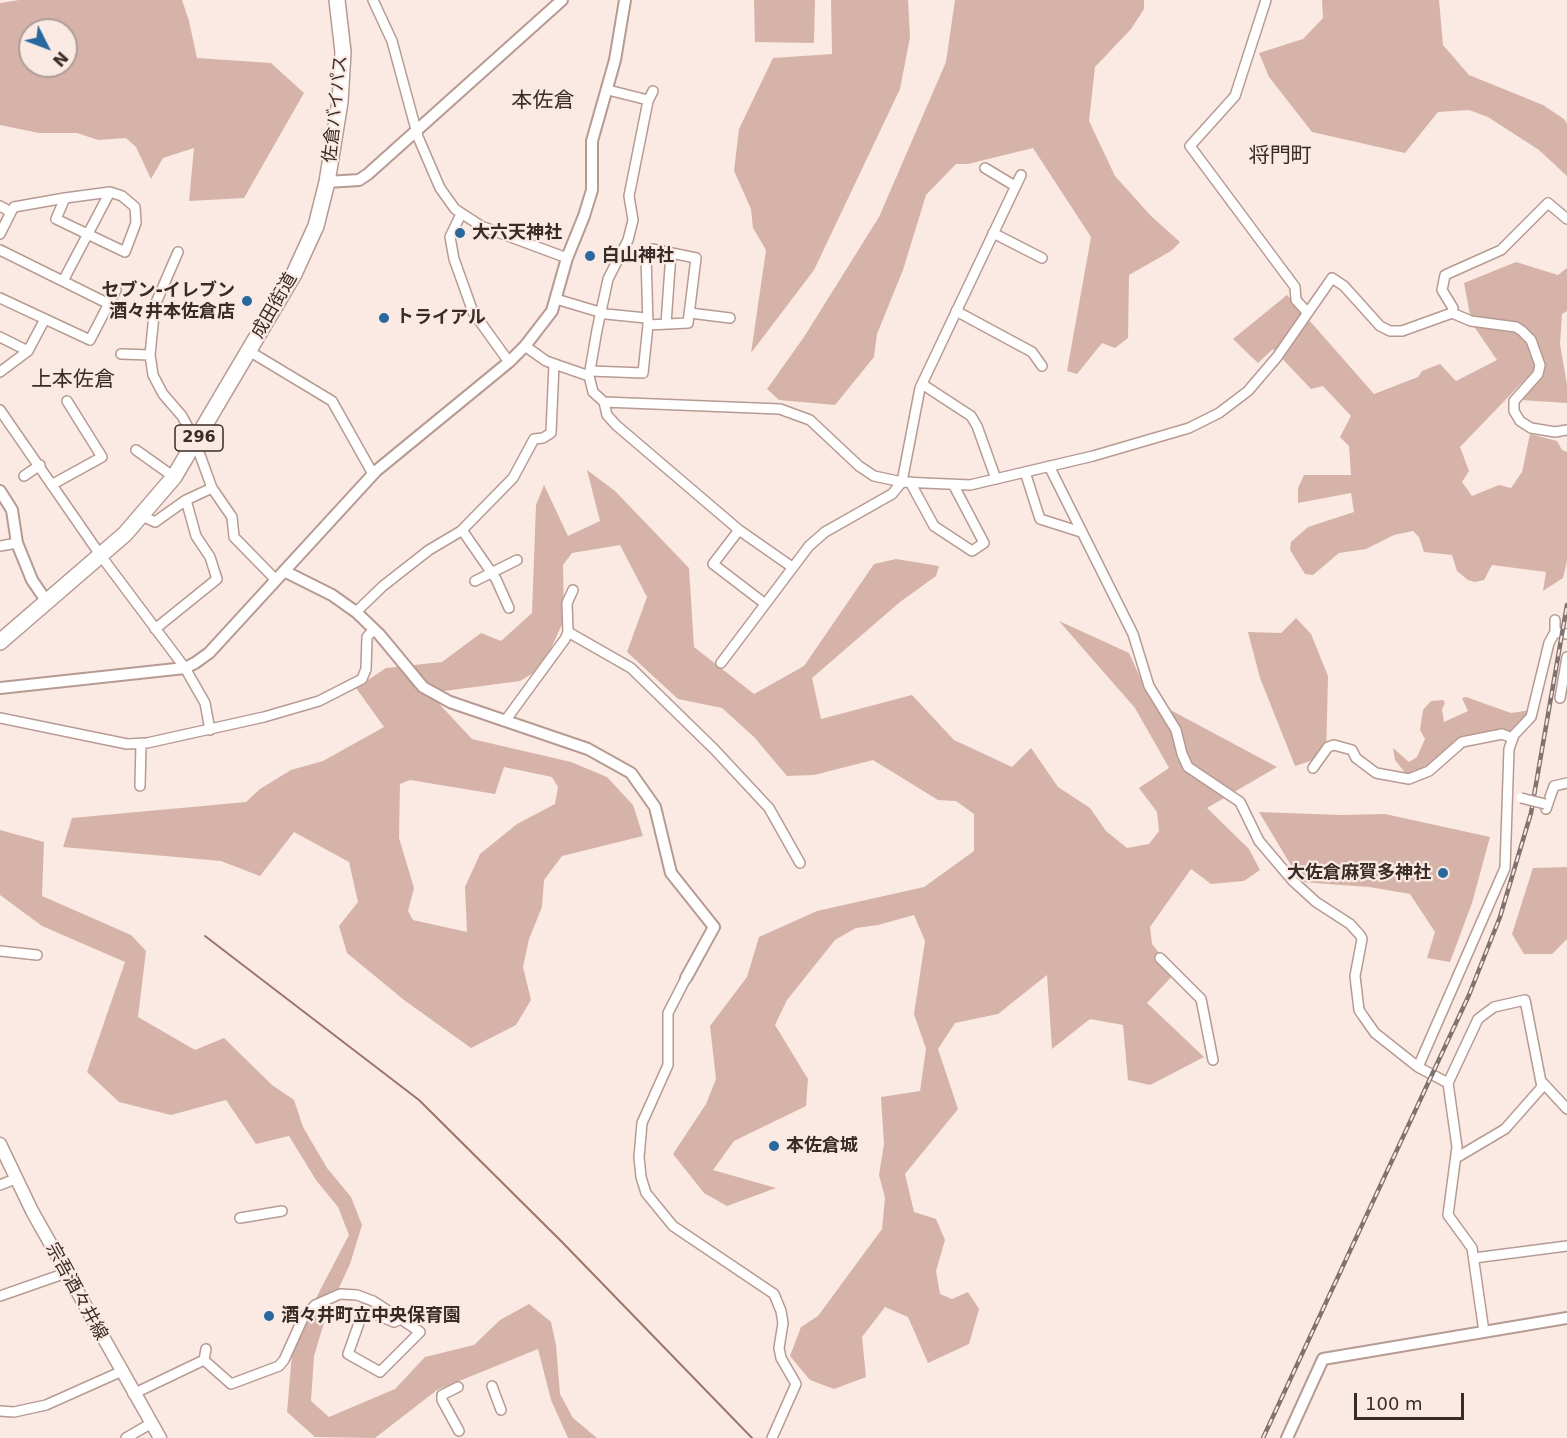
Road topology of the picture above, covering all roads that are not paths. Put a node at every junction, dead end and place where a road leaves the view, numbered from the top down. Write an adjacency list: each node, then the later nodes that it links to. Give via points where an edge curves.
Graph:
1 (338, 0): 10 (highway, 佐倉バイパス / 296, via 342,72)
2 (373, 0): 7 (street, via 392,41)
3 (562, 0): 7 (street)
4 (625, 0): 6 (street)
5 (1266, 0): 35 (street, via 1230,104 1190,146 1295,287 1296,300)
6 (608, 90): 23 (street, via 651,95 630,196 633,220); 25 (street, via 592,141 592,190)
7 (417, 133): 10 (street, via 359,180); 16 (street, via 440,188)
8 (985, 168): 11 (street)
9 (1021, 175): 11 (street)
10 (327, 182): 45 (highway, 成田街道 / 296, via 316,226 294,274)
11 (1015, 186): 18 (street)
12 (110, 192): 13 (street); 20 (street); 20 (street, via 135,207 136,223 125,252)
13 (65, 198): 15 (street, via 14,207); 20 (street, via 56,219)
14 (0, 206): 15 (street)
15 (11, 212): 19 (street)
16 (461, 214): 25 (street, via 481,226); 48 (street, via 450,237 454,259 472,312)
17 (1567, 219): 37 (street, via 1548,203 1501,250 1445,275 1442,290)
18 (993, 233): 27 (street); 33 (street)
19 (0, 234)
20 (86, 234): 28 (street)
21 (0, 250): 28 (street)
22 (178, 252): 47 (street, via 155,305)
23 (622, 252): 26 (street); 34 (street, via 608,279)
24 (671, 253): 26 (street, via 652,249); 36 (street, via 696,258); 41 (street)
25 (567, 258): 31 (street)
26 (645, 258): 40 (street)
27 (1042, 258)
28 (63, 281): 32 (street)
29 (116, 290): 32 (street)
30 (0, 298): 39 (street)
31 (556, 299): 34 (street); 43 (street, via 547,321)
32 (109, 304): 39 (street, via 90,340)
33 (956, 311): 50 (street, via 1032,352); 53 (street)
34 (600, 312): 40 (street); 52 (street)
35 (1307, 312): 37 (street, via 1332,278 1380,326 1390,331 1402,331); 62 (street, via 1260,377 1219,413 1189,428)
36 (690, 313): 38 (street); 41 (street, via 688,323)
37 (1452, 313): 57 (street, via 1471,321 1516,327 1531,340 1540,365 1538,374 1514,401 1514,411 1531,428)
38 (730, 318)
39 (45, 319): 44 (street)
40 (647, 321): 41 (street); 52 (street, via 643,373)
41 (666, 324)
42 (0, 337): 44 (street)
43 (525, 346): 48 (street); 49 (street)
44 (28, 351): 51 (street)
45 (249, 351): 64 (street, via 332,401); 66 (highway, 成田街道 / 296)
46 (121, 354): 47 (street)
47 (150, 355): 58 (street, via 153,375)
48 (510, 362): 64 (street)
49 (554, 364): 52 (street); 75 (street, via 551,433 534,440 513,478)
50 (1042, 366)
51 (0, 372)
52 (590, 374): 55 (street, via 593,392)
53 (922, 384): 67 (street, via 971,416); 68 (street)
54 (67, 401): 69 (street, via 102,457)
55 (604, 402): 68 (street, via 798,414 823,430 874,476); 76 (street, via 616,425)
56 (0, 410): 61 (street)
57 (1567, 430)
58 (190, 431)
59 (136, 450): 66 (street)
60 (201, 456): 71 (street)
61 (40, 465): 65 (street); 69 (street)
62 (1049, 466): 63 (street); 77 (street)
63 (1026, 472): 67 (street); 77 (street, via 1040,519)
64 (373, 474): 83 (street)
65 (24, 476)
66 (174, 477): 74 (highway, 成田街道 / 296)
67 (996, 479): 70 (street)
68 (906, 482): 70 (street); 70 (street, via 934,525 972,551 984,543); 82 (street, via 825,532)
69 (53, 484): 80 (street)
70 (954, 486)
71 (212, 488): 73 (street); 85 (street, via 232,517 234,537)
72 (0, 491): 78 (street, via 12,510)
73 (186, 500): 74 (street, via 155,522); 93 (street, via 196,536 218,579)
74 (142, 516): 80 (highway, 成田街道 / 296)
75 (462, 530): 84 (street); 91 (street, via 429,550)
76 (739, 530): 82 (street); 89 (street, via 713,564)
77 (1081, 532): 119 (street, via 1133,634 1149,686 1176,730 1188,767 1240,802 1259,841 1293,880 1360,935 1355,976 1359,1010 1375,1033)
78 (17, 543): 79 (street); 88 (street, via 32,580)
79 (0, 546)
80 (101, 556): 88 (highway, 成田街道 / 296); 93 (street)
81 (517, 560): 84 (street)
82 (792, 567): 89 (street)
83 (284, 571): 85 (street); 91 (street)
84 (492, 573): 86 (street); 90 (street)
85 (276, 580): 101 (street, via 209,653)
86 (475, 581)
87 (573, 590): 95 (street, via 567,603)
88 (47, 602): 98 (highway, 成田街道 / 296)
89 (764, 603): 100 (street)
90 (509, 608)
91 (356, 612): 94 (street)
92 (1555, 620): 96 (street)
93 (155, 629): 101 (street)
94 (374, 629): 105 (street, via 423,687 450,702); 106 (street, via 367,637 362,679 319,701)
95 (568, 632): 105 (street); 113 (street, via 631,668 714,749 769,808)
96 (1555, 632): 97 (street); 107 (street, via 1531,717)
97 (1567, 634)
98 (0, 642)
99 (1567, 657): 103 (street)
100 (721, 663)
101 (185, 668): 102 (street); 106 (street, via 206,703)
102 (0, 688)
103 (1560, 698)
104 (0, 718): 108 (street, via 127,744)
105 (505, 721): 117 (street, via 601,755 622,766 645,790 661,824 671,873 714,927)
106 (210, 729): 108 (street)
107 (1512, 738): 109 (street, via 1502,734 1462,742 1429,771 1409,779 1376,774 1352,750 1334,745 1328,747); 112 (street)
108 (141, 743): 111 (street)
109 (1313, 768)
110 (1567, 783): 112 (street, bridge, via 1554,786 1546,806)
111 (140, 786)
112 (1507, 795): 119 (street, via 1505,868)
113 (800, 863)
114 (0, 951): 115 (street)
115 (37, 955)
116 (1160, 958): 118 (street, via 1201,999)
117 (686, 978): 148 (street, via 668,1012 668,1065 642,1123 641,1176 646,1193 673,1226 774,1294 782,1311 780,1358 796,1384)
118 (1213, 1060)
119 (1418, 1067): 120 (street)
120 (1448, 1083): 121 (street, via 1478,1019 1494,1007 1525,1000); 124 (street)
121 (1543, 1083): 122 (street); 124 (street, via 1505,1129)
122 (1567, 1109)
123 (0, 1143): 125 (main road, 宗吾酒々井線)
124 (1456, 1158): 130 (street, via 1448,1215 1472,1248)
125 (15, 1179): 126 (street); 131 (main road, 宗吾酒々井線)
126 (0, 1185)
127 (282, 1211): 128 (street)
128 (240, 1218)
129 (1567, 1246): 130 (street)
130 (1474, 1258): 135 (street)
131 (66, 1273): 132 (street); 138 (main road, 宗吾酒々井線)
132 (0, 1296)
133 (1567, 1318): 135 (street)
134 (401, 1319): 134 (street, via 420,1332 380,1372 348,1354 364,1309 394,1322); 137 (street, via 366,1298 332,1295 303,1318 279,1366 231,1384)
135 (1484, 1332): 149 (street, via 1323,1359)
136 (206, 1348): 137 (street)
137 (204, 1360): 141 (street)
138 (120, 1372): 141 (main road, 宗吾酒々井線); 143 (street, via 46,1405)
139 (492, 1386): 142 (street)
140 (458, 1387): 145 (street, via 442,1395 442,1400)
141 (133, 1394): 144 (main road, 宗吾酒々井線)
142 (501, 1410)
143 (0, 1411)
144 (150, 1424): 146 (street); 147 (main road, 宗吾酒々井線)
145 (459, 1431)
146 (126, 1438)
147 (160, 1438)
148 (772, 1438)
149 (1287, 1438)

